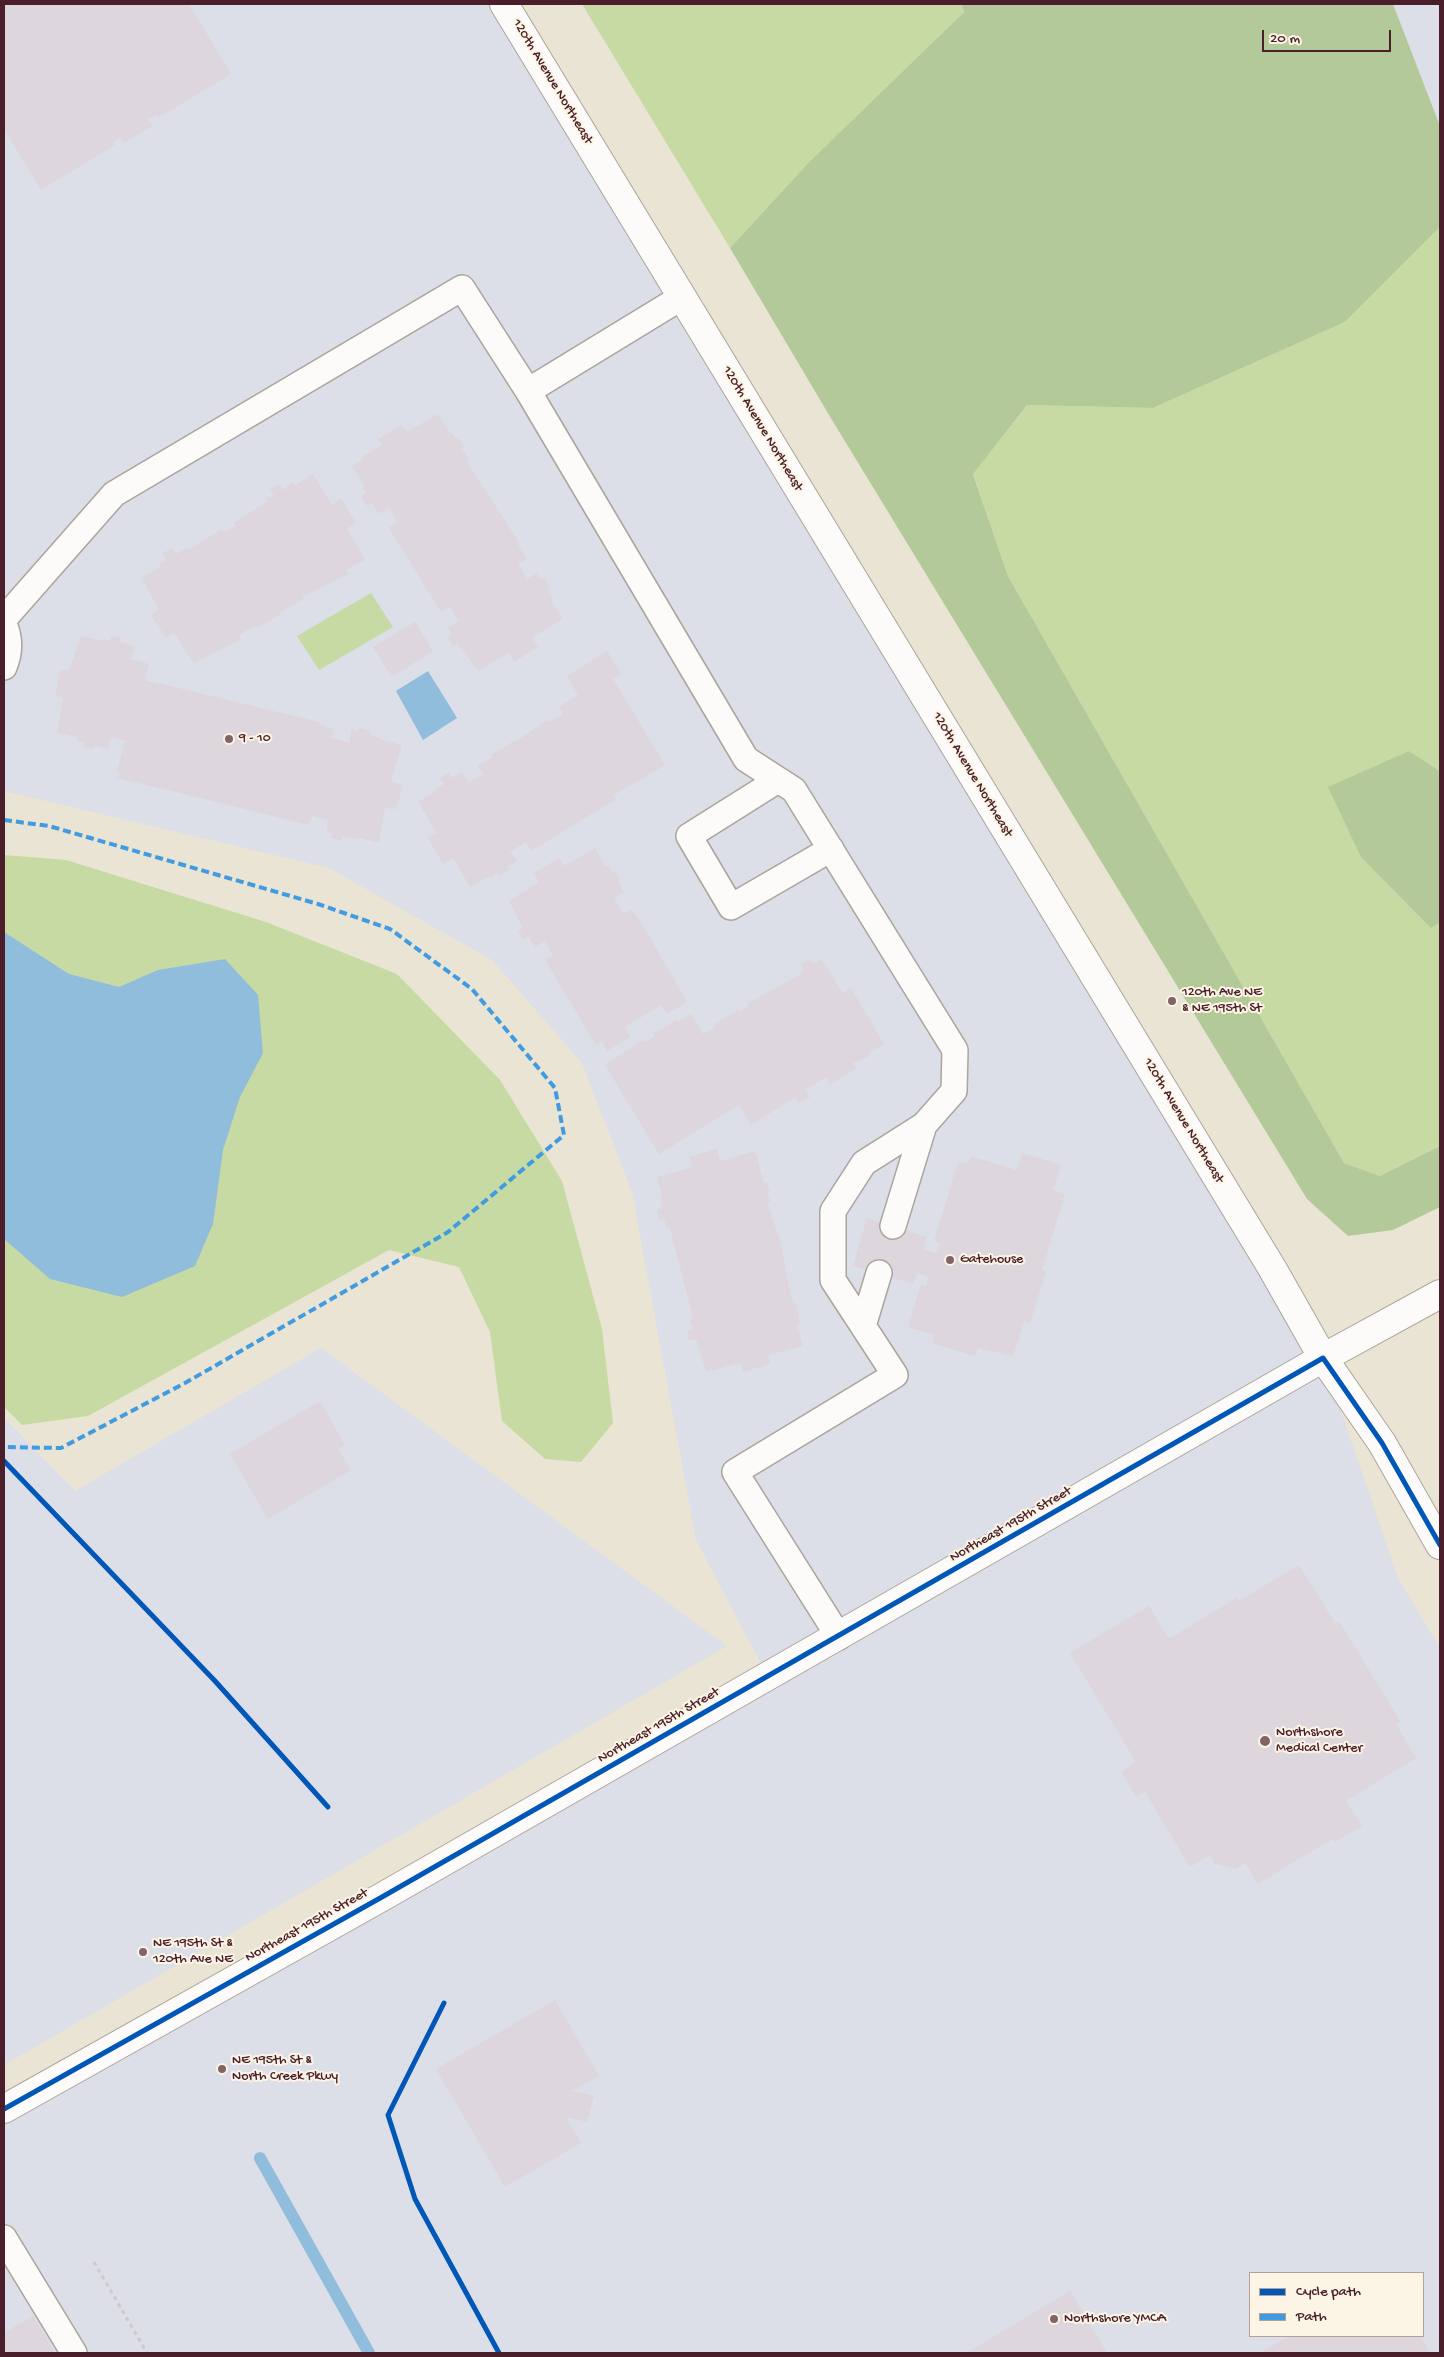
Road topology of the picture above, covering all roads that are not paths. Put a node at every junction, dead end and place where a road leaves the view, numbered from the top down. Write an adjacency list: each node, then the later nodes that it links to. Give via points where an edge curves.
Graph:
1 (504, 4): 2 (main road, 120th Avenue Northeast)
2 (682, 297): 3 (lane); 14 (main road, 120th Avenue Northeast, via 1272,1268)
3 (528, 391): 4 (lane, via 462,288 114,494); 7 (lane, via 746,759)
4 (4, 619)
5 (4, 624): 6 (lane, via 9,649)
6 (4, 667)
7 (778, 780): 8 (lane, via 794,790); 8 (lane, via 689,836 731,907)
8 (831, 849): 9 (lane, via 955,1050 954,1091)
9 (924, 1124): 10 (lane); 13 (lane, via 864,1163 832,1211 833,1280)
10 (894, 1226)
11 (879, 1273): 13 (lane)
12 (1440, 1294): 14 (main road, Northeast 195th Street)
13 (863, 1326): 16 (lane, via 895,1376 735,1472)
14 (1323, 1358): 15 (main road, 120th Avenue Northeast, via 1382,1443); 16 (main road, Northeast 195th Street)
15 (1440, 1546)
16 (839, 1637): 17 (main road, Northeast 195th Street)
17 (4, 2109)
18 (4, 2238): 19 (lane)
19 (74, 2353)

